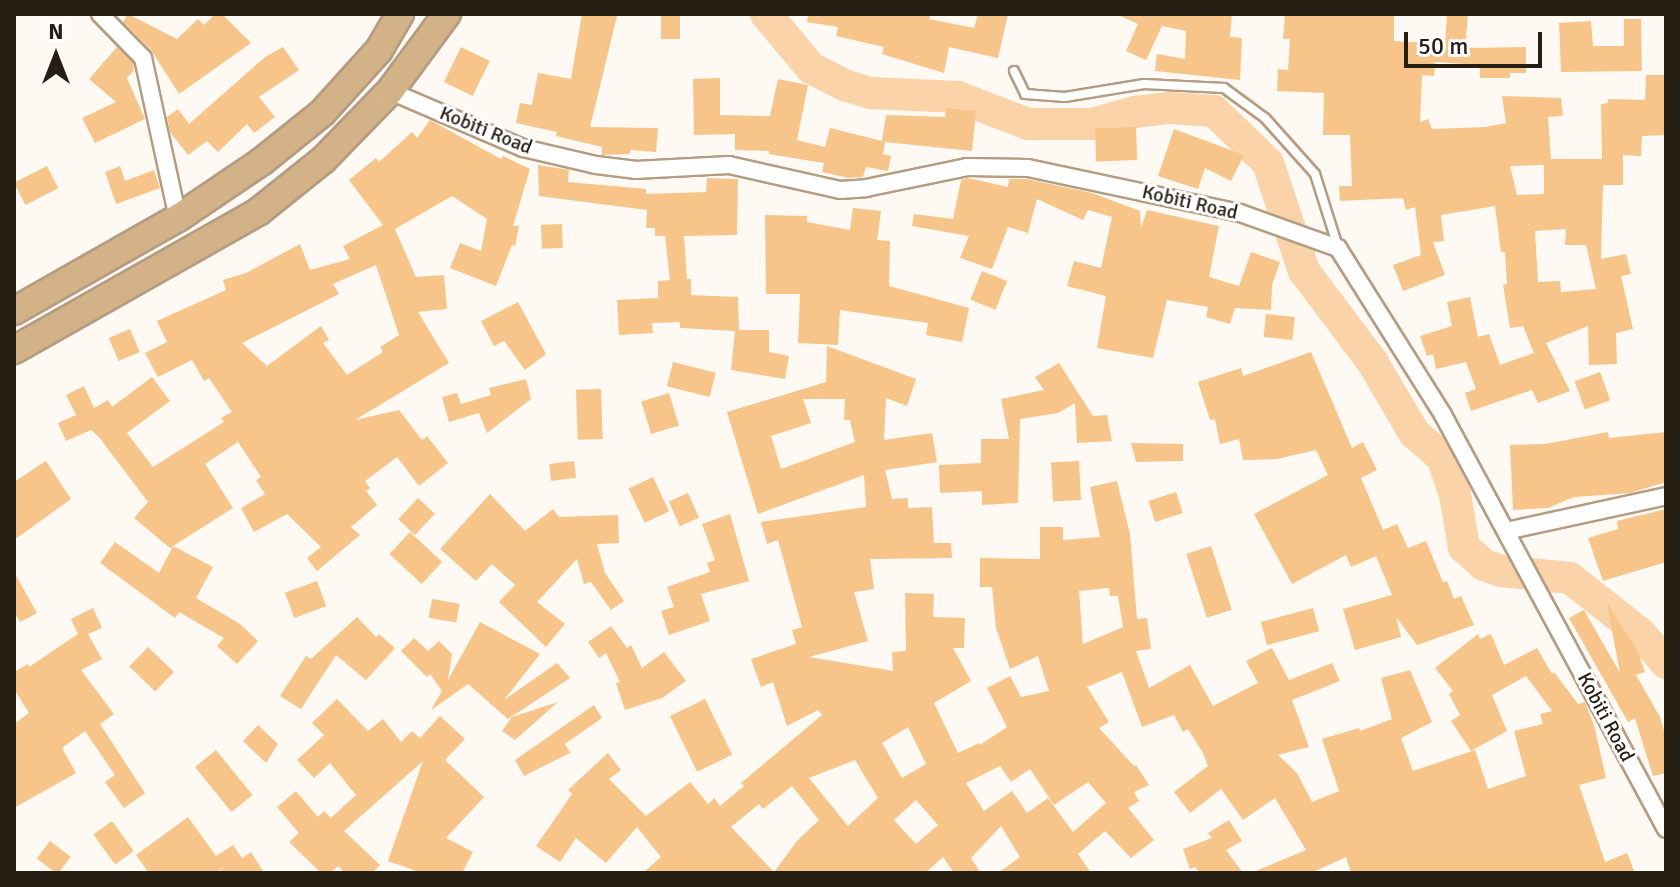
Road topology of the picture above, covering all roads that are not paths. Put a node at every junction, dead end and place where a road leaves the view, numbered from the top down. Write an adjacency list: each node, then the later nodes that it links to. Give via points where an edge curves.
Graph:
1 (100, 14): 6 (street, via 143,58)
2 (400, 14): 6 (main road, via 379,50 322,113)
3 (447, 14): 5 (main road)
4 (1014, 71): 7 (lane, via 1025,94 1065,97 1144,84 1224,88 1265,118 1315,174)
5 (390, 91): 7 (street, Kobiti Road, via 523,148 596,165 635,170 729,165 840,190 967,167 1028,168 1162,195 1291,229); 9 (main road, via 323,160 258,212)
6 (178, 218): 8 (main road)
7 (1338, 248): 11 (street, Kobiti Road, via 1443,415)
8 (14, 311)
9 (14, 350)
10 (1666, 496): 11 (street)
11 (1506, 531): 12 (street, Kobiti Road)
12 (1666, 829)

